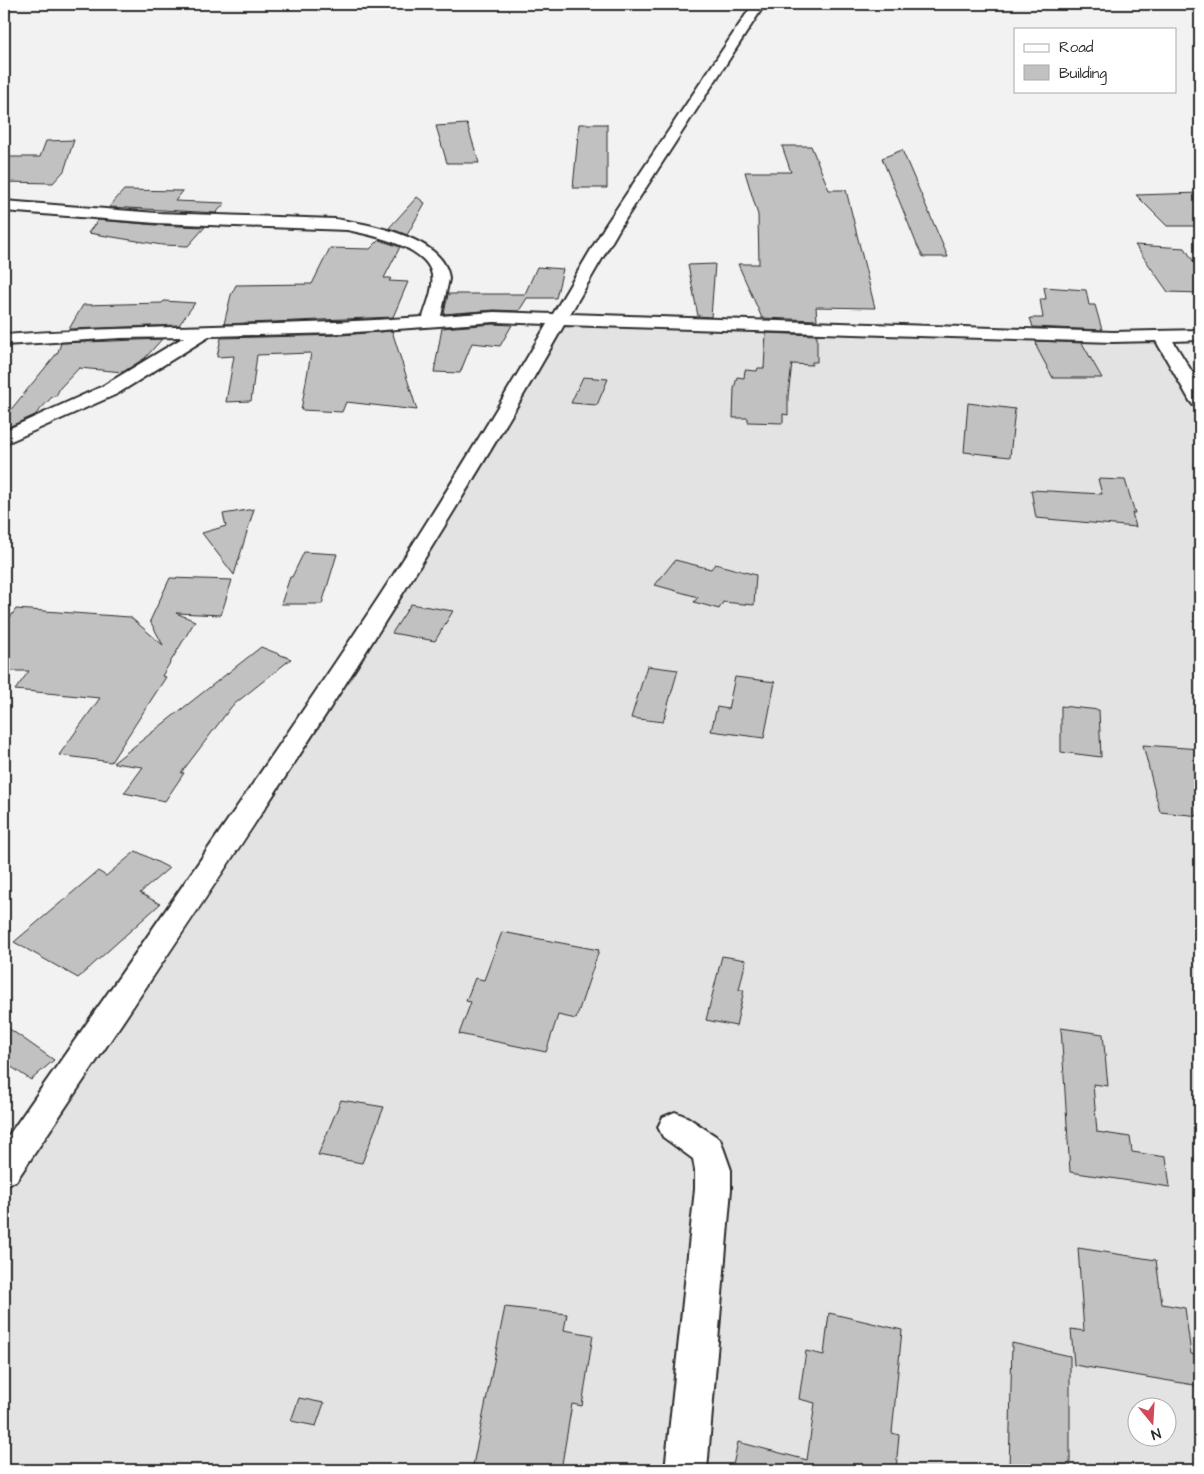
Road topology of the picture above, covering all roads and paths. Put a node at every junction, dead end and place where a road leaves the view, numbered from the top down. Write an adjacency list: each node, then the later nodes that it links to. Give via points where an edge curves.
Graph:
1 (759, 4): 4 (street, via 638,186)
2 (4, 206): 3 (street, via 156,218 335,224 388,234 424,252 437,265 440,274)
3 (432, 320): 4 (street, via 494,317); 5 (street, via 342,328)
4 (559, 320): 7 (street); 12 (street, via 391,596)
5 (208, 330): 8 (street); 10 (street, via 110,390)
6 (1200, 335): 7 (street)
7 (1162, 337): 9 (street)
8 (4, 340)
9 (1200, 401)
10 (4, 438)
11 (675, 1127): 13 (street, via 708,1150 713,1170)
12 (4, 1170)
13 (686, 1470)

